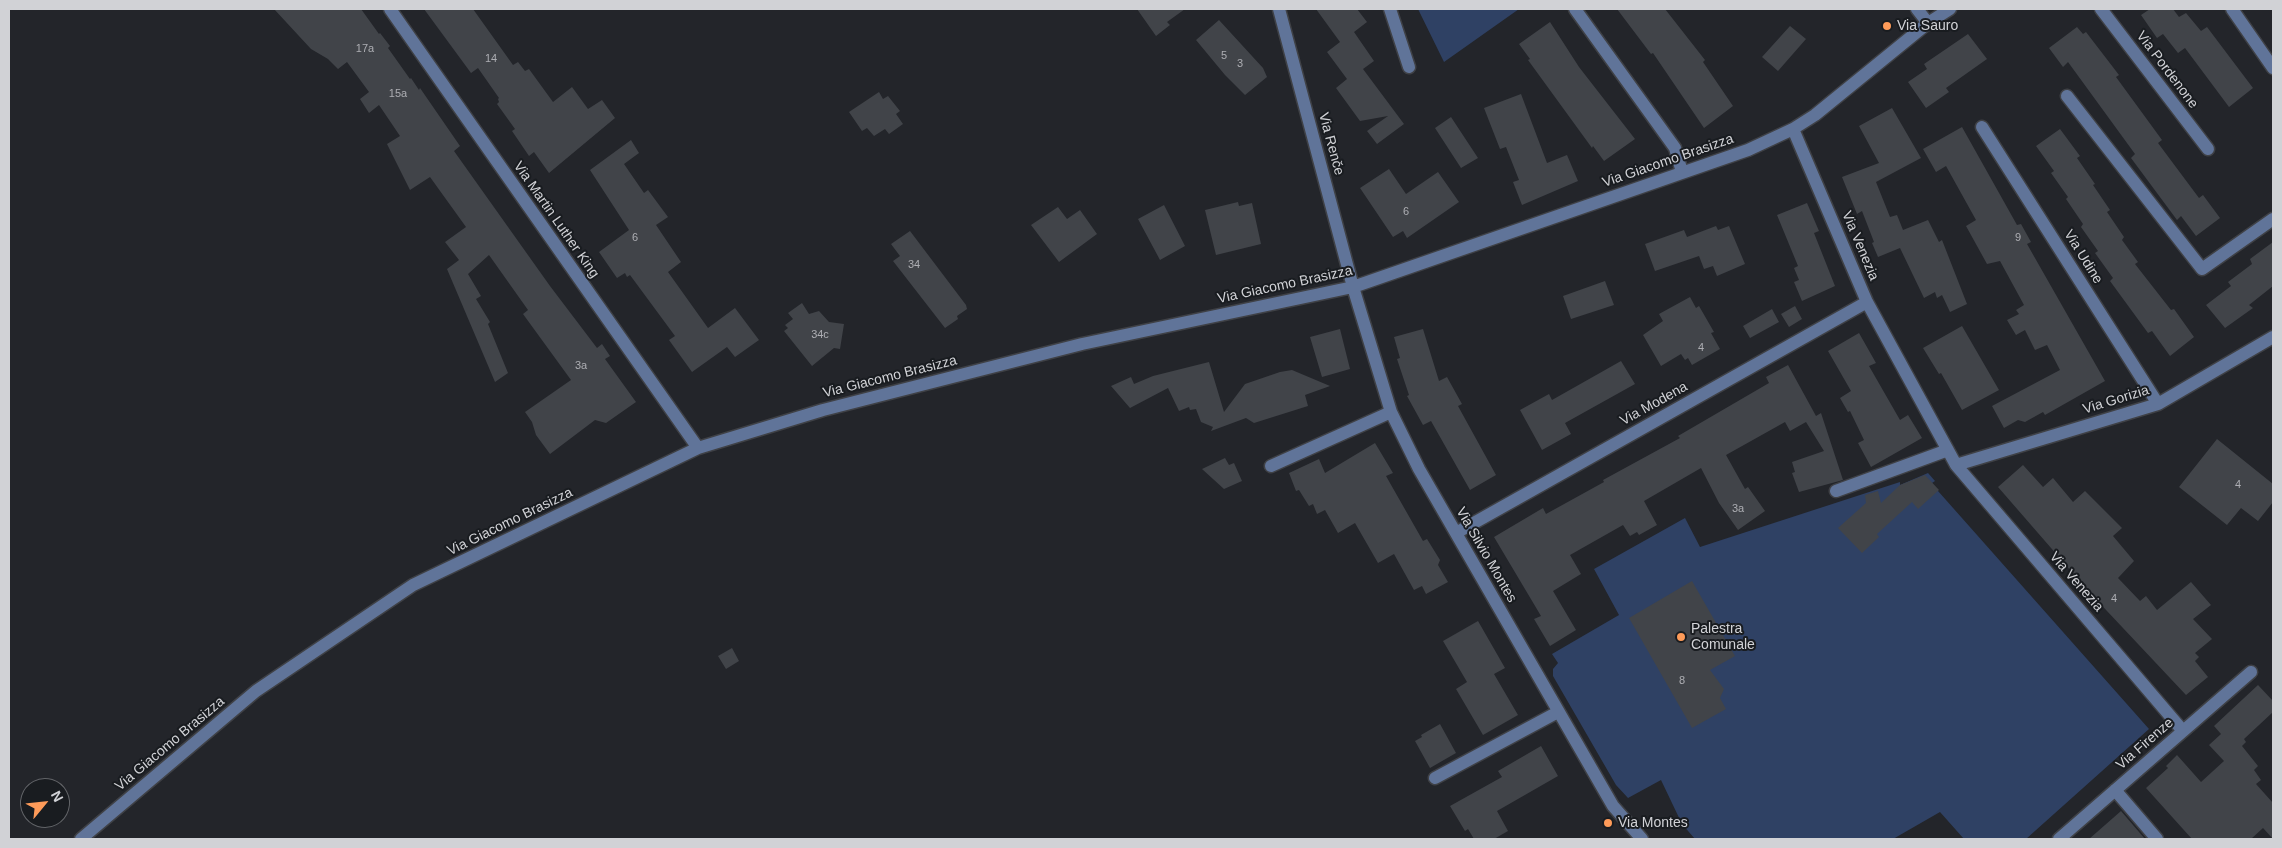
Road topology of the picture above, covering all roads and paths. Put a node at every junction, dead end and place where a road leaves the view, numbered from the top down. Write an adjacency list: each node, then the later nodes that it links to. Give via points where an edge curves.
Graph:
1 (390, 9): 23 (street, Via Martin Luther King)
2 (1279, 9): 18 (street, Via Renče)
3 (1390, 9): 10 (street)
4 (1575, 9): 16 (street, via 1674,148)
5 (1916, 9): 9 (street)
6 (1950, 9): 9 (street, Via Giacomo Brasizza)
7 (2101, 9): 15 (street, Via Pordenone)
8 (2232, 9): 11 (street)
9 (1928, 23): 14 (street, Via Giacomo Brasizza, via 1815,115)
10 (1409, 67)
11 (2273, 68)
12 (2067, 96): 17 (street, via 2202,269)
13 (1982, 127): 21 (street, Via Udine)
14 (1793, 129): 16 (street, Via Giacomo Brasizza, via 1748,150); 19 (street, Via Venezia)
15 (2208, 149)
16 (1682, 172): 18 (street, Via Giacomo Brasizza)
17 (2273, 219)
18 (1354, 287): 22 (street, Via Silvio Montes); 23 (street, Via Giacomo Brasizza, via 1082,344 823,410)
19 (1867, 302): 24 (street, Via Venezia); 28 (street, Via Modena)
20 (2273, 337): 21 (street, Via Gorizia)
21 (2158, 404): 25 (street, Via Gorizia)
22 (1391, 412): 26 (street); 28 (street, Via Silvio Montes)
23 (698, 448): 34 (street, Via Giacomo Brasizza, via 413,586 256,691)
24 (1948, 450): 25 (street, Via Venezia); 27 (street)
25 (1956, 465): 31 (street, Via Venezia)
26 (1270, 466)
27 (1836, 491)
28 (1456, 533): 30 (street, Via Silvio Montes)
29 (2251, 672): 31 (street, Via Firenze)
30 (1558, 712): 32 (street); 35 (street, Via Silvio Montes, via 1613,806)
31 (2184, 731): 33 (street, Via Firenze)
32 (1435, 778)
33 (2115, 790): 36 (street, Via Firenze); 37 (street)
34 (81, 839)
35 (1642, 839)
36 (2059, 839)
37 (2157, 839)

